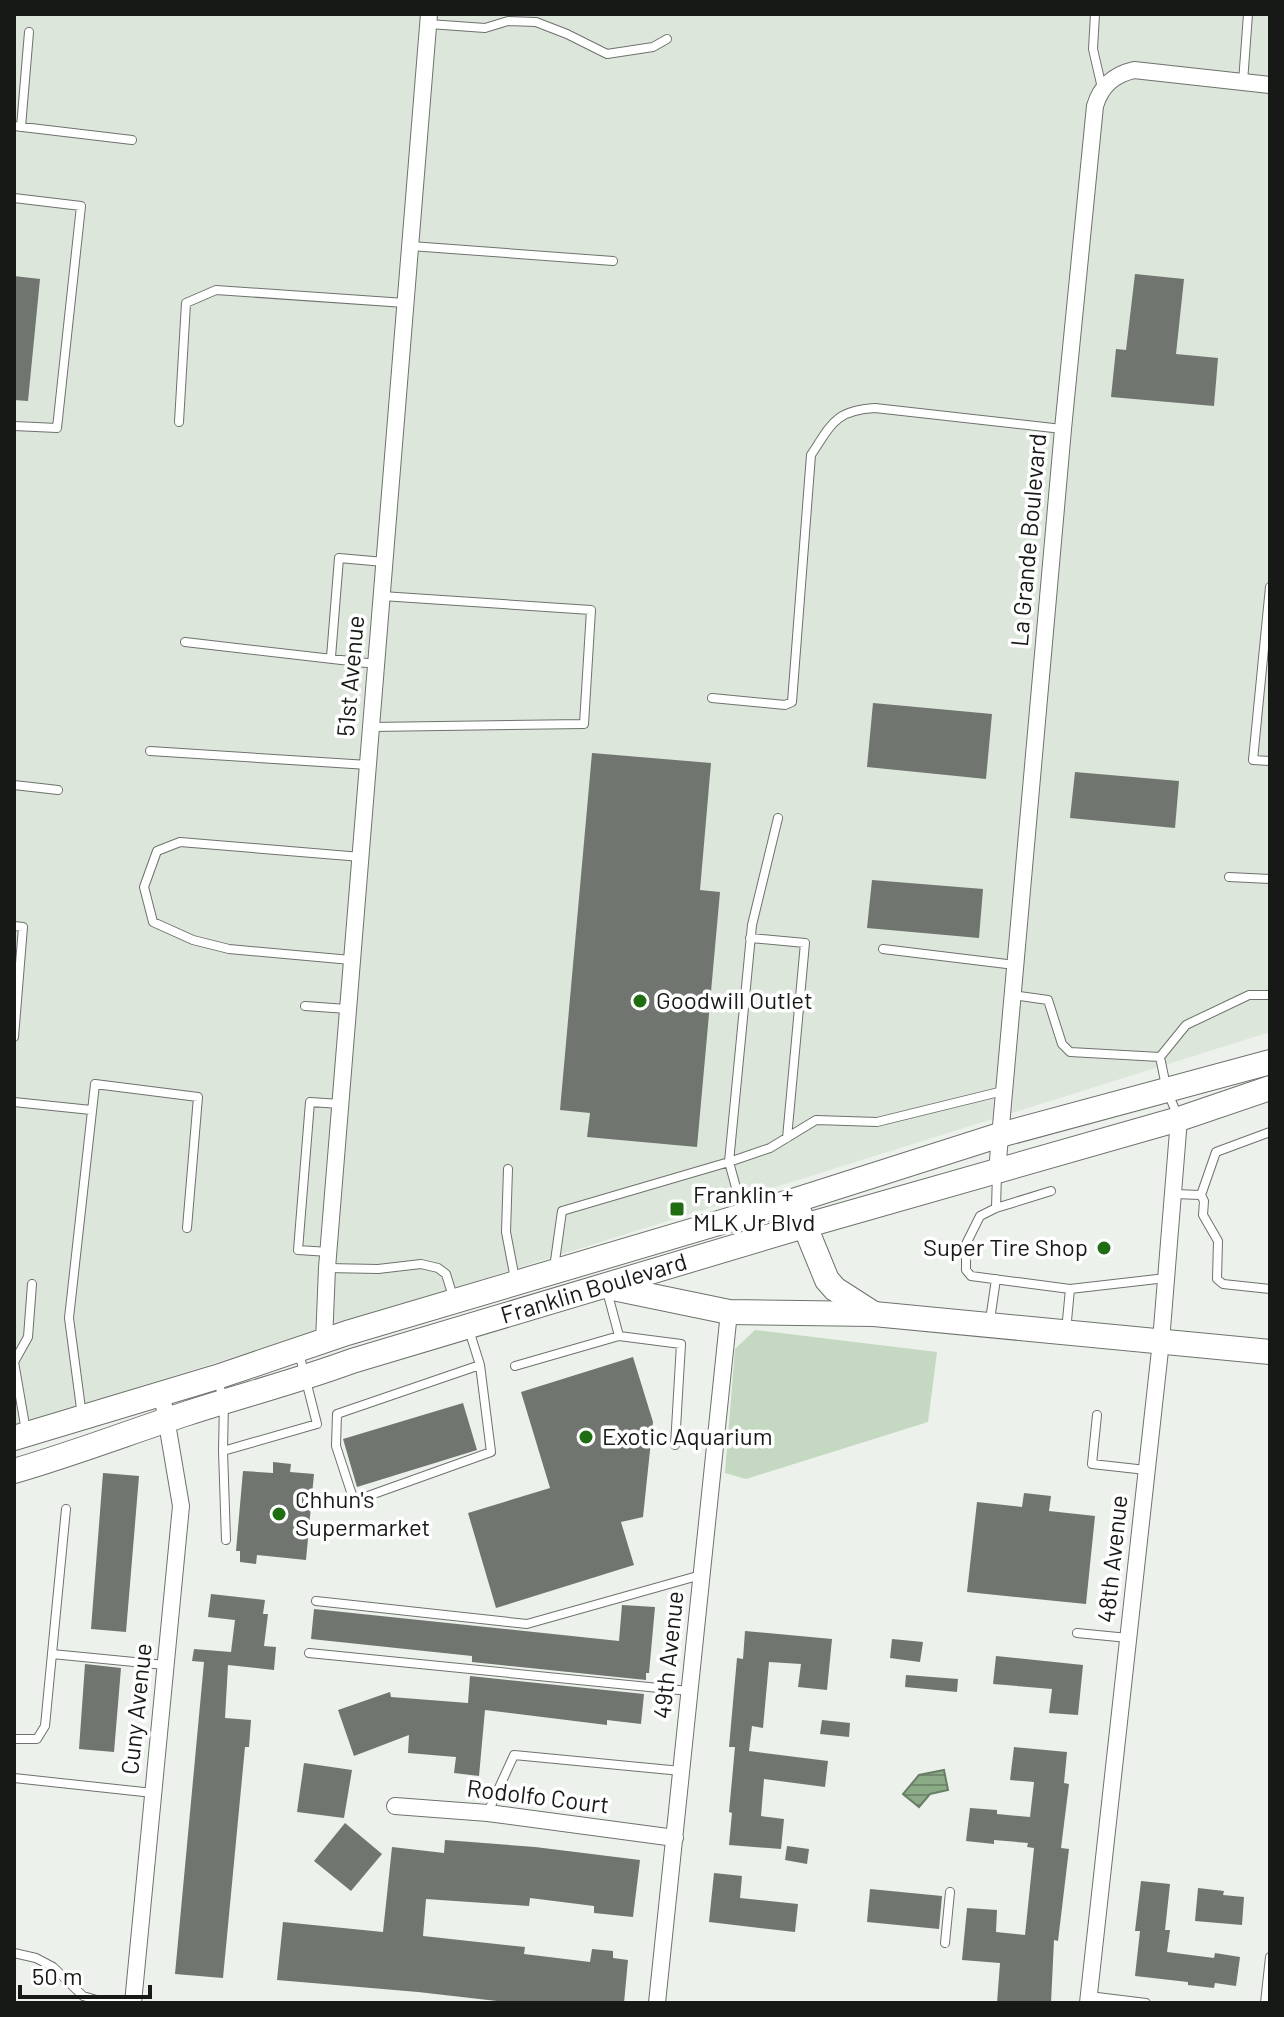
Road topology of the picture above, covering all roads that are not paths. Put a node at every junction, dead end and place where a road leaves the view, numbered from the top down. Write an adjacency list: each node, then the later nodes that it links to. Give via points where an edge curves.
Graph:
1 (1095, 14): 8 (lane, via 1093,49)
2 (1248, 14): 6 (lane)
3 (428, 19): 5 (lane, via 485,28 508,21 536,22 607,54 653,47); 12 (street, 51st Avenue)
4 (29, 32): 9 (lane)
5 (667, 39)
6 (1243, 82): 7 (street); 8 (street, via 1134,70 1115,76)
7 (1270, 85)
8 (1102, 89): 17 (street, La Grande Boulevard, via 1095,106)
9 (17, 126): 10 (lane)
10 (132, 140)
11 (14, 198): 16 (lane, via 81,206 57,428)
12 (410, 246): 13 (lane); 14 (street, 51st Avenue)
13 (613, 261)
14 (405, 303): 15 (lane, via 216,290 186,303); 18 (street, 51st Avenue)
15 (179, 422)
16 (14, 426)
17 (1063, 429): 25 (lane, via 875,408 852,409 833,422 811,455 792,702); 40 (street, La Grande Boulevard)
18 (384, 562): 20 (street, 51st Avenue); 22 (lane, via 339,558)
19 (1270, 591): 24 (lane)
20 (382, 596): 23 (street, 51st Avenue); 26 (lane, via 591,610 584,724)
21 (185, 642): 22 (lane)
22 (331, 657): 23 (lane)
23 (376, 664): 26 (street, 51st Avenue)
24 (1266, 667): 28 (lane, via 1253,760)
25 (712, 698)
26 (371, 727): 29 (street, 51st Avenue)
27 (150, 751): 29 (lane)
28 (1270, 761)
29 (368, 765): 33 (street, 51st Avenue)
30 (14, 785): 31 (lane)
31 (58, 790)
32 (778, 818): 37 (lane)
33 (361, 857): 39 (street, 51st Avenue); 39 (lane, via 180,842 157,851 144,887 153,922 193,940 229,949)
34 (1229, 877): 35 (lane)
35 (1270, 879)
36 (14, 926): 45 (lane, via 23,927)
37 (750, 938): 57 (lane, via 805,943); 58 (lane)
38 (883, 949): 40 (lane)
39 (352, 960): 44 (street, 51st Avenue)
40 (1015, 965): 41 (street, La Grande Boulevard)
41 (1012, 995): 46 (lane, via 1048,1000 1062,1044 1070,1052); 49 (street, La Grande Boulevard)
42 (1270, 995): 46 (lane, via 1249,995 1186,1025)
43 (305, 1006): 44 (lane)
44 (348, 1010): 52 (street, 51st Avenue)
45 (14, 1037)
46 (1160, 1057): 50 (lane)
47 (1270, 1062): 50 (main road, Franklin Boulevard)
48 (1270, 1088): 54 (main road, Franklin Boulevard)
49 (1004, 1090): 56 (street, La Grande Boulevard); 57 (lane, via 877,1122 816,1120)
50 (1167, 1091): 54 (lane); 56 (main road, Franklin Boulevard)
51 (14, 1102): 53 (lane)
52 (341, 1104): 69 (street, 51st Avenue); 69 (lane, via 310,1102 298,1250)
53 (91, 1110): 68 (lane, via 95,1084 198,1097); 95 (lane, via 69,1318)
54 (1179, 1119): 60 (main road, Franklin Boulevard); 62 (street, 48th Avenue)
55 (1270, 1132): 63 (lane, via 1216,1152)
56 (1000, 1135): 60 (street, La Grande Boulevard); 64 (main road, Franklin Boulevard)
57 (787, 1138): 58 (lane)
58 (729, 1162): 66 (lane); 70 (lane, via 562,1211)
59 (508, 1169): 74 (lane, via 506,1232)
60 (997, 1171): 65 (lane); 67 (main road, Franklin Boulevard)
61 (1051, 1191): 65 (lane)
62 (1173, 1194): 63 (lane); 71 (street, 48th Avenue)
63 (1201, 1195): 77 (lane, via 1203,1215 1218,1241 1217,1279)
64 (796, 1200): 66 (main road, Franklin Boulevard); 67 (main road)
65 (996, 1208): 72 (lane, via 980,1216 966,1244 966,1270 971,1276)
66 (744, 1216): 70 (main road, Franklin Boulevard)
67 (804, 1226): 75 (main road, Franklin Boulevard); 80 (main road, via 827,1280)
68 (187, 1228)
69 (328, 1260): 79 (lane, via 378,1269 421,1264 438,1268 446,1274); 85 (street, 51st Avenue)
70 (553, 1273): 74 (main road, Franklin Boulevard); 79 (main road, via 535,1293)
71 (1166, 1278): 76 (lane); 84 (street, 48th Avenue)
72 (996, 1279): 76 (lane); 81 (lane)
73 (32, 1284): 97 (lane, via 28,1337 14,1362)
74 (516, 1284): 79 (main road, Franklin Boulevard)
75 (606, 1287): 78 (main road); 79 (main road, Franklin Boulevard); 83 (lane)
76 (1070, 1289): 82 (lane)
77 (1270, 1289)
78 (729, 1312): 80 (main road); 104 (street, 49th Avenue)
79 (462, 1314): 85 (main road, Franklin Boulevard); 88 (lane); 91 (main road, Franklin Boulevard, via 425,1340)
80 (874, 1314): 81 (main road)
81 (989, 1325): 82 (main road)
82 (1066, 1332): 84 (main road)
83 (619, 1336): 89 (lane); 98 (lane, via 681,1344)
84 (1161, 1341): 87 (main road); 100 (street, 48th Avenue)
85 (324, 1342): 86 (main road, Franklin Boulevard)
86 (299, 1351): 90 (main road, Franklin Boulevard); 91 (lane)
87 (1270, 1352)
88 (480, 1365): 88 (lane, via 337,1414 336,1446 354,1501 491,1452)
89 (515, 1366)
90 (217, 1377): 92 (main road, Franklin Boulevard); 93 (lane)
91 (306, 1378): 93 (main road, Franklin Boulevard); 99 (lane, via 317,1424)
92 (162, 1394): 95 (main road, Franklin Boulevard); 96 (street, Cuny Avenue)
93 (224, 1401): 96 (main road, Franklin Boulevard); 99 (lane)
94 (1097, 1415): 100 (lane, via 1092,1464)
95 (82, 1417): 97 (main road, Franklin Boulevard)
96 (166, 1421): 101 (main road, Franklin Boulevard); 110 (street, Cuny Avenue, via 181,1506)
97 (20, 1436)
98 (675, 1445)
99 (223, 1451): 103 (lane)
100 (1147, 1470): 107 (street, 48th Avenue)
101 (14, 1471)
102 (66, 1509): 109 (lane)
103 (226, 1540)
104 (702, 1575): 105 (lane, via 527,1624); 111 (street, 49th Avenue)
105 (316, 1601)
106 (1077, 1633): 107 (lane)
107 (1129, 1638): 123 (street, 48th Avenue)
108 (309, 1653): 111 (lane)
109 (52, 1654): 110 (lane); 112 (lane, via 42,1733 29,1741)
110 (165, 1665): 115 (street, Cuny Avenue)
111 (690, 1691): 113 (street, 49th Avenue)
112 (14, 1739)
113 (682, 1771): 117 (lane, via 514,1755); 118 (street, 49th Avenue)
114 (14, 1778): 115 (lane)
115 (153, 1793): 124 (street, Cuny Avenue)
116 (395, 1806): 117 (street, Rodolfo Court)
117 (488, 1813): 118 (street, Rodolfo Court)
118 (675, 1838): 126 (street, 49th Avenue)
119 (950, 1892): 120 (lane)
120 (945, 1943)
121 (14, 1953): 124 (lane, via 53,1967 83,1996)
122 (1270, 1957): 128 (lane)
123 (1089, 2000): 127 (lane)
124 (133, 2003): 125 (street)
125 (141, 2003)
126 (657, 2003)
127 (1146, 2003)
128 (1265, 2003)

